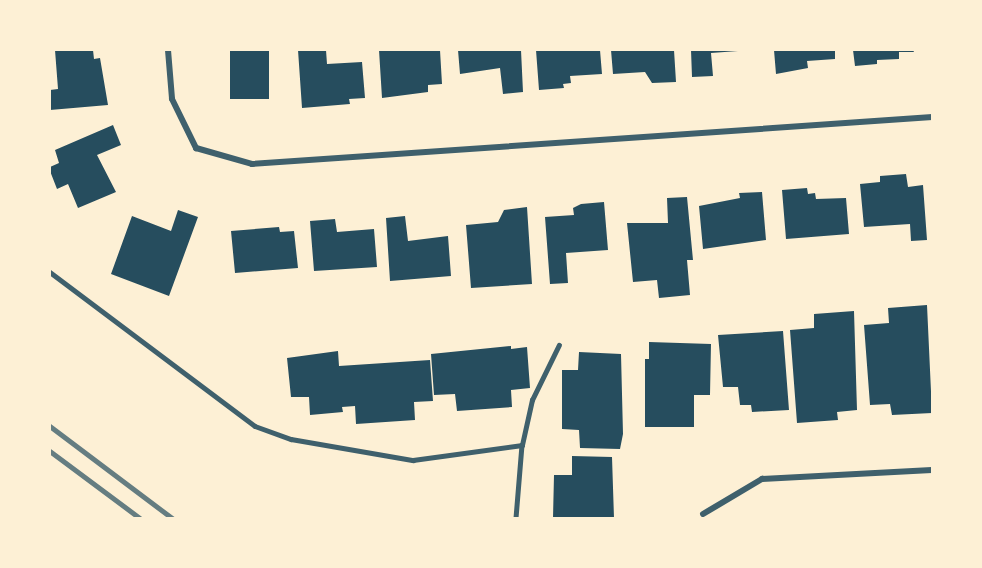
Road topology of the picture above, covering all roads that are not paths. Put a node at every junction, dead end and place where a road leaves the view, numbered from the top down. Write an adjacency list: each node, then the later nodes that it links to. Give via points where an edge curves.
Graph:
1 (168, 50): 2 (street, via 172,99 196,148 252,164)
2 (933, 117)
3 (50, 272): 5 (lane, via 255,426 291,439 413,460)
4 (559, 345): 5 (lane, via 532,400)
5 (522, 445): 8 (lane)
6 (933, 470): 7 (street, via 762,479)
7 (703, 514)
8 (516, 519)

